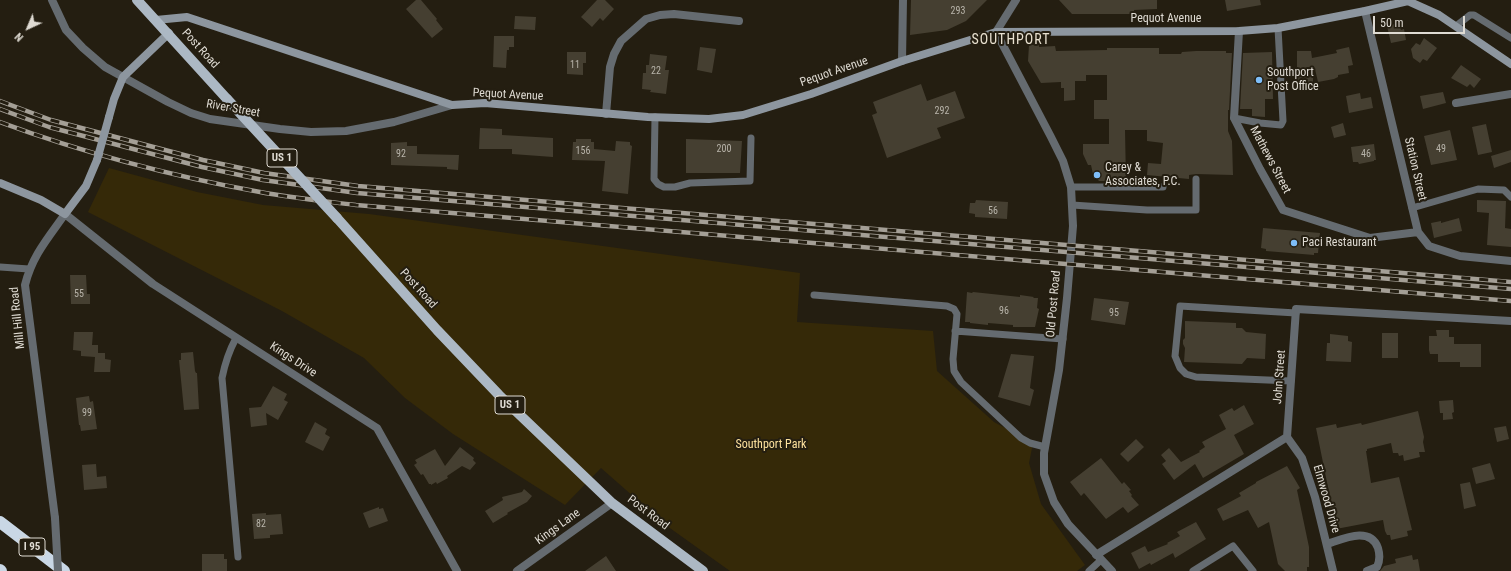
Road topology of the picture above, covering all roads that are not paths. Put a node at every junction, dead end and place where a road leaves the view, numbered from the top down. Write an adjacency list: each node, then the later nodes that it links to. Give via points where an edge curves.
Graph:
1 (52, 0): 17 (street, River Street, via 66,30 105,67)
2 (137, 0): 7 (main road, Post Road / US 1)
3 (902, 0): 15 (street)
4 (1016, 0): 12 (street)
5 (1408, 0): 6 (street, Pequot Avenue); 9 (street, Pequot Avenue)
6 (1365, 11): 10 (street, Pequot Avenue); 31 (street, Station Street)
7 (156, 20): 13 (main road, Post Road / US 1); 20 (street, Pequot Avenue, via 187,17)
8 (739, 21): 21 (street, via 674,14 646,19 621,41 614,54 610,67)
9 (1456, 26): 14 (lane, via 1470,15 1474,15); 16 (street, Pequot Avenue)
10 (1278, 28): 11 (street, Pequot Avenue); 23 (lane, via 1283,121 1281,124 1260,123)
11 (1239, 31): 12 (street, Pequot Avenue); 23 (street, Mathews Street)
12 (996, 32): 15 (street, Pequot Avenue); 27 (street, Old Post Road, via 1052,137)
13 (169, 33): 17 (street, Mill Hill Road); 46 (main road, Post Road / US 1, bridge, via 437,330 499,395)
14 (1511, 38)
15 (902, 61): 22 (street, Pequot Avenue, via 743,115 709,118)
16 (1511, 64)
17 (123, 77): 20 (street, River Street, via 168,102 210,119 311,132 346,131 394,122); 32 (street, Mill Hill Road, bridge, via 114,99 97,160 86,186)
18 (1511, 94): 19 (street)
19 (1456, 103)
20 (452, 105): 21 (street, Pequot Avenue, via 485,103)
21 (606, 114): 22 (street, Pequot Avenue)
22 (655, 117): 24 (lane, via 654,179 664,187 690,183 750,181)
23 (1234, 118): 33 (street, Mathews Street, via 1283,210 1370,238)
24 (751, 138)
25 (1196, 179): 30 (lane, via 1196,210)
26 (0, 183): 32 (street, via 41,200)
27 (1071, 187): 28 (lane); 30 (street, Old Post Road)
28 (1163, 187)
29 (1511, 197): 31 (lane, via 1504,190 1478,189)
30 (1072, 205): 42 (street, Old Post Road, via 1073,226)
31 (1412, 208): 33 (street, Station Street)
32 (65, 214): 36 (street, Mill Hill Road); 41 (street, Kings Drive, via 153,284)
33 (1418, 232): 34 (street, Station Street, via 1429,246 1460,256)
34 (1511, 261)
35 (0, 267): 36 (lane)
36 (29, 269): 52 (street, Mill Hill Road, bridge, via 25,285 55,518)
37 (814, 295): 40 (lane, via 947,306 954,309 957,314)
38 (1296, 313): 39 (street, via 1296,309); 43 (street, John Street); 43 (lane, via 1180,306 1175,356 1186,374 1196,377)
39 (1511, 321)
40 (956, 331): 42 (lane); 45 (lane, via 954,371 961,382 1021,438)
41 (236, 338): 49 (lane, via 229,351 222,378); 54 (street, Kings Drive, via 377,428)
42 (1063, 339): 45 (street, Old Post Road)
43 (1291, 381): 44 (street, John Street)
44 (1287, 437): 48 (street, Elmwood Drive, via 1302,458); 50 (street)
45 (1045, 447): 50 (street, Old Post Road, via 1044,474 1054,502 1068,524)
46 (612, 503): 55 (street, Kings Lane); 56 (main road, Post Road / US 1)
47 (0, 522): 53 (highway, I 95)
48 (1327, 544): 60 (street, Elmwood Drive); 61 (street, via 1361,535 1370,538 1377,547 1380,561 1377,567)
49 (238, 557)
50 (1098, 558): 57 (lane); 58 (street, Old Post Road)
51 (1251, 570): 59 (lane, via 1233,546)
52 (58, 571)
53 (64, 571)
54 (457, 571)
55 (517, 571)
56 (703, 571)
57 (1089, 571)
58 (1112, 571)
59 (1193, 571)
60 (1333, 571)
61 (1367, 571)

